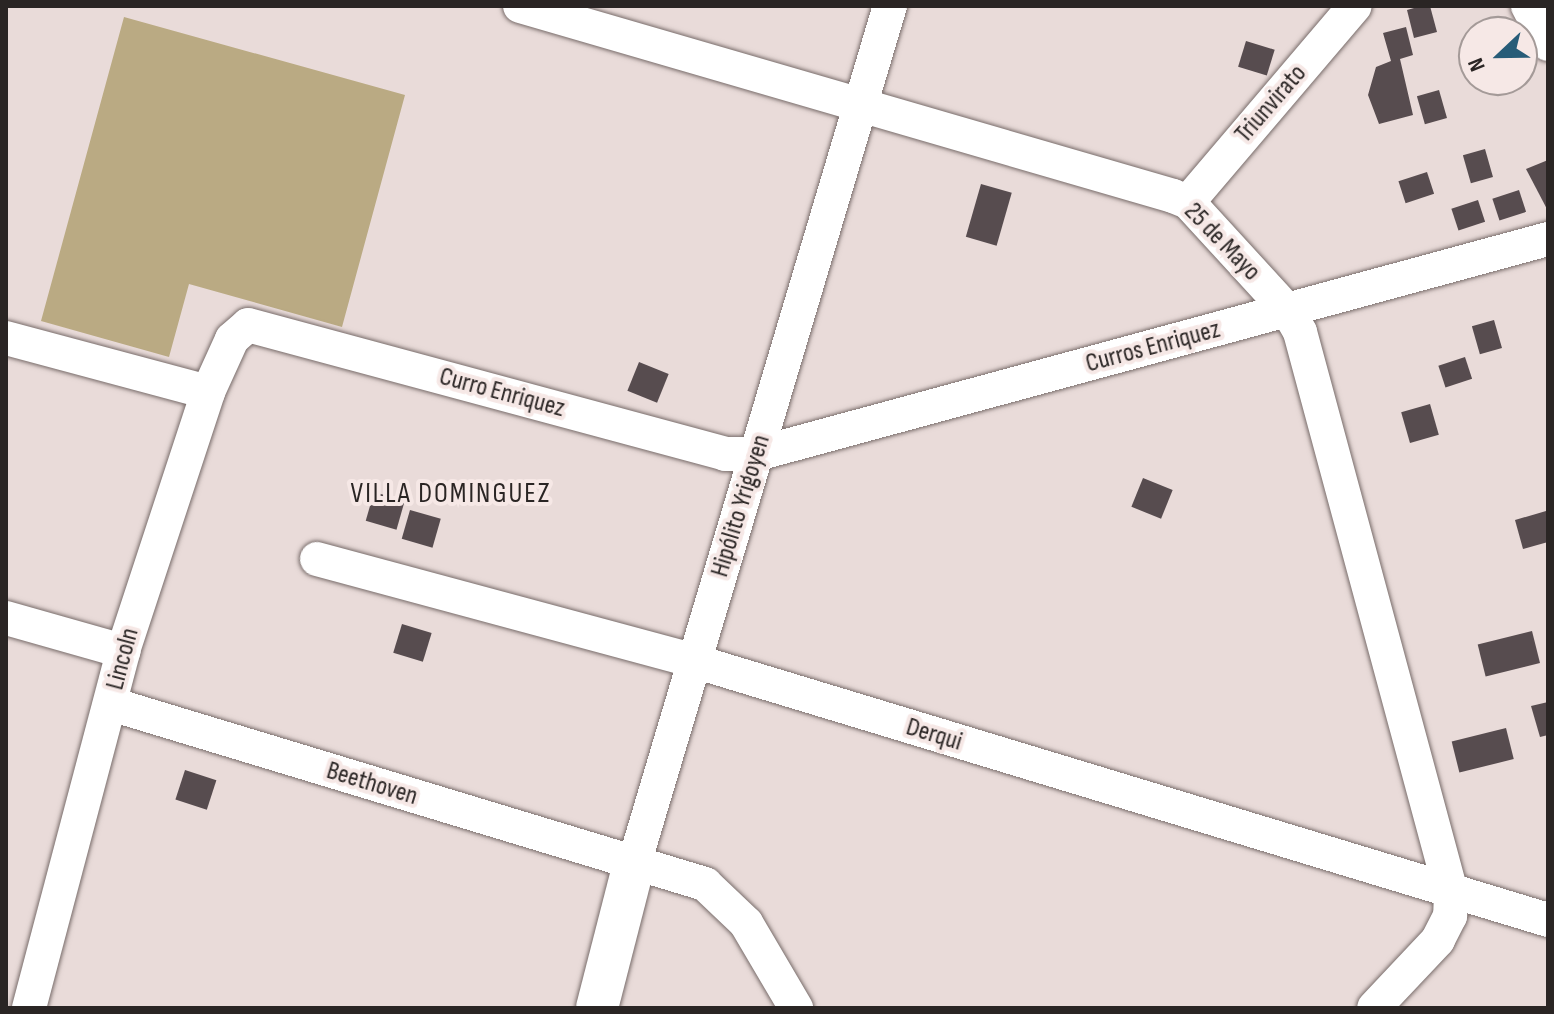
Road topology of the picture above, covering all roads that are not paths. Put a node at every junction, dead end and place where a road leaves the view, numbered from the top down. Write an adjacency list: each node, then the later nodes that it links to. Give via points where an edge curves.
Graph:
1 (520, 6): 6 (street, 25 de Mayo)
2 (890, 6): 6 (street, Hipólito Yrigoyen)
3 (1355, 6): 7 (street, Triunvirato)
4 (1528, 6): 5 (street)
5 (1548, 44)
6 (862, 104): 7 (street, 25 de Mayo); 13 (street, Hipólito Yrigoyen)
7 (1188, 202): 9 (street, 25 de Mayo)
8 (1548, 239): 9 (street, Curros Enriquez)
9 (1288, 311): 13 (street, Curros Enriquez); 20 (street, 25 de Mayo, via 1304,347)
10 (248, 325): 12 (street, Lincoln, via 232,339); 13 (street, Curro Enriquez, via 725,454)
11 (6, 338): 12 (street)
12 (208, 392): 16 (street, Lincoln)
13 (757, 454): 17 (street, Hipólito Yrigoyen)
14 (317, 559): 17 (street, Derqui)
15 (6, 618): 16 (street)
16 (123, 651): 18 (street, Lincoln)
17 (694, 661): 19 (street, Hipólito Yrigoyen); 20 (street, Derqui)
18 (111, 704): 19 (street, Beethoven); 22 (street, Lincoln)
19 (634, 864): 23 (main road, Hipólito Yrigoyen); 24 (street, Beethoven, via 718,891 746,923)
20 (1451, 892): 21 (street, Derqui); 25 (street, via 1450,916 1438,940)
21 (1548, 920)
22 (29, 1008)
23 (597, 1008)
24 (796, 1008)
25 (1374, 1008)

